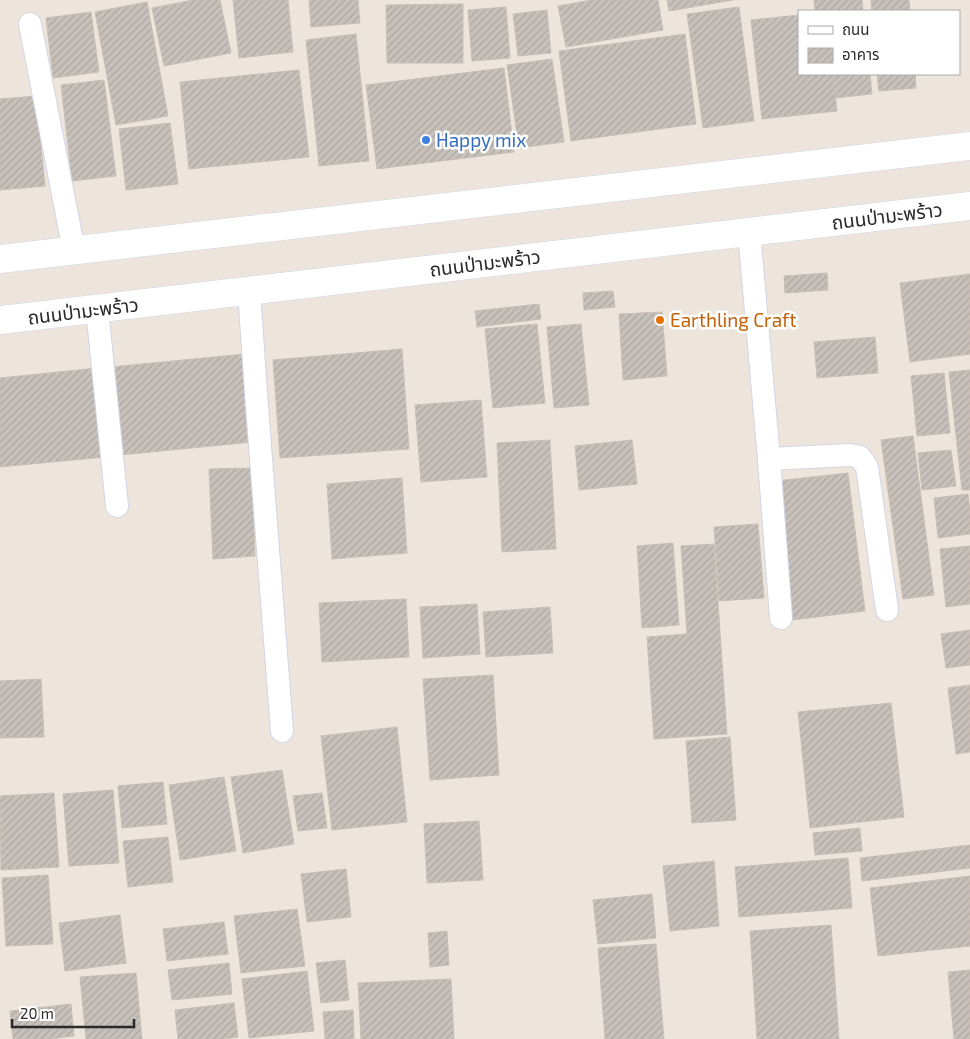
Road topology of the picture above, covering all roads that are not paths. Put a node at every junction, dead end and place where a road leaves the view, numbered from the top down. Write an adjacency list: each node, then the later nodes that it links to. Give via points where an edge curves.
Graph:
1 (30, 24): 5 (lane)
2 (970, 146): 5 (street)
3 (970, 206): 4 (street, ถนนป่ามะพร้าว)
4 (749, 232): 7 (street, ถนนป่ามะพร้าว); 10 (lane)
5 (74, 251): 6 (street)
6 (0, 260)
7 (249, 291): 8 (street, ถนนป่ามะพร้าว); 14 (lane)
8 (98, 309): 9 (street, ถนนป่ามะพร้าว); 11 (lane)
9 (0, 320)
10 (770, 459): 12 (lane, via 860,457 867,468); 13 (lane)
11 (117, 506)
12 (887, 610)
13 (781, 618)
14 (282, 731)

